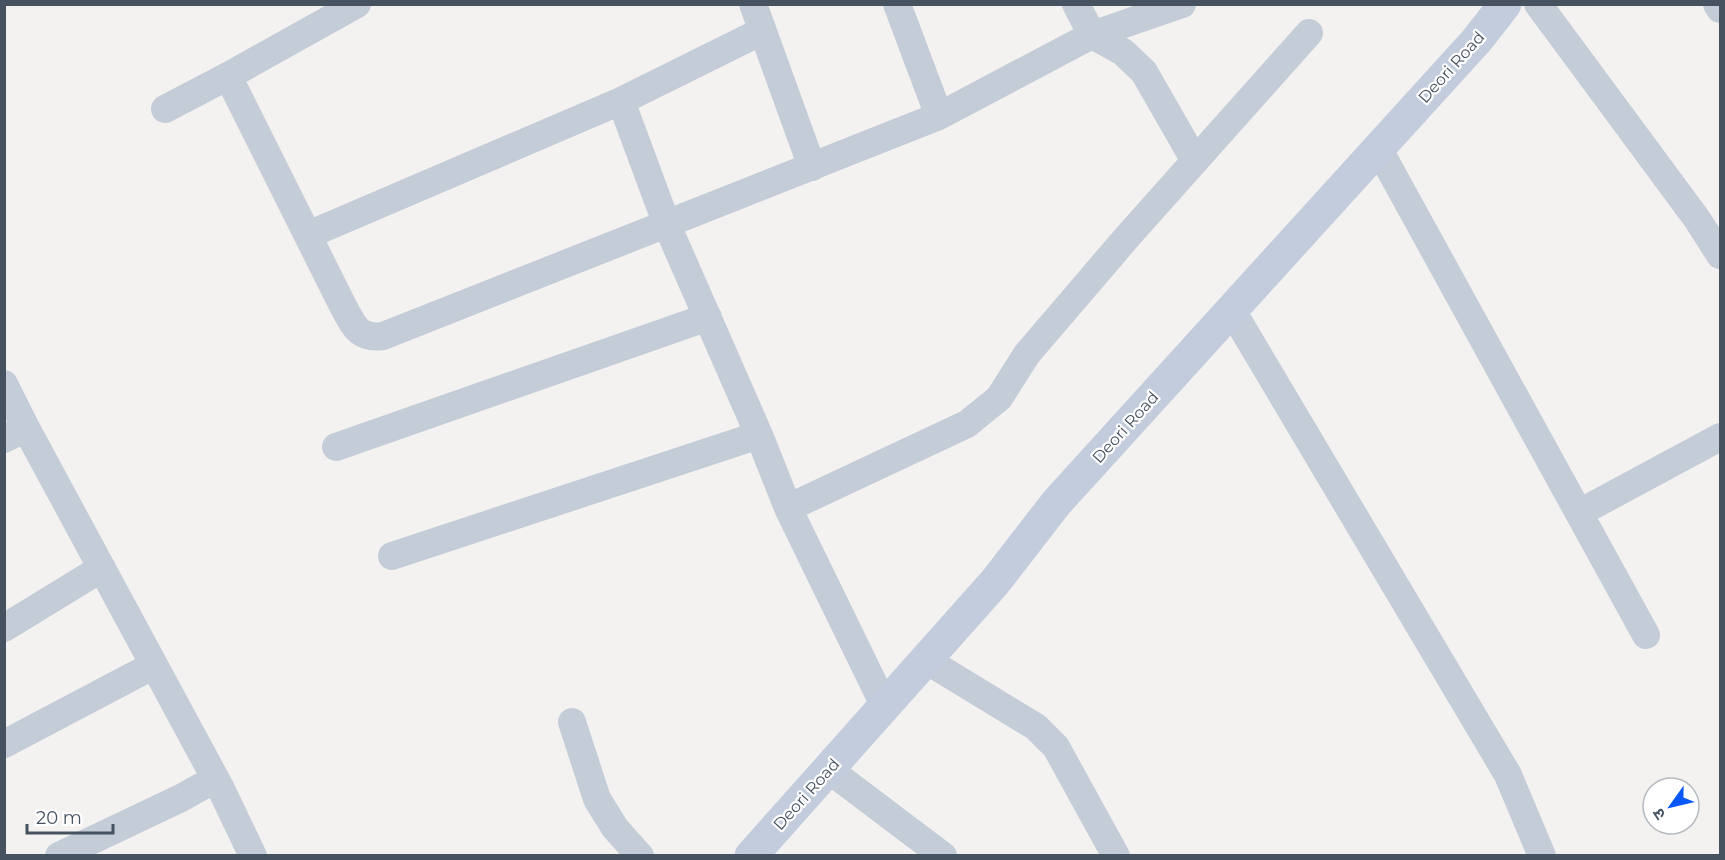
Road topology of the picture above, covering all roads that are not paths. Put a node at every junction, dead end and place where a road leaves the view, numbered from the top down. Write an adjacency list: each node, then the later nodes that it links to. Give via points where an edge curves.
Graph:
1 (357, 4): 13 (street)
2 (753, 4): 10 (street)
3 (897, 4): 16 (street)
4 (1076, 4): 12 (street)
5 (1182, 4): 12 (street)
6 (1505, 4): 17 (street, Deori Road)
7 (1538, 4): 22 (street)
8 (1717, 4): 9 (street)
9 (1720, 9)
10 (762, 31): 14 (street); 19 (street)
11 (1310, 33): 18 (street)
12 (1092, 35): 16 (street); 18 (street, via 1123,52 1144,72)
13 (228, 76): 15 (street); 21 (street)
14 (621, 101): 20 (street); 21 (street)
15 (165, 109)
16 (939, 116): 19 (street)
17 (1378, 148): 23 (street, Deori Road); 31 (street)
18 (1195, 161): 30 (street, via 1027,354 989,407 967,424)
19 (812, 167): 20 (street)
20 (667, 225): 21 (street, via 383,336 371,337 354,327); 24 (street)
21 (308, 236)
22 (1720, 255)
23 (1231, 309): 36 (street, Deori Road, via 1057,502 995,582); 49 (street, via 1508,776)
24 (708, 317): 27 (street); 29 (street)
25 (4, 384): 26 (street)
26 (15, 434): 33 (street)
27 (759, 435): 30 (street); 32 (street)
28 (1720, 436): 31 (street)
29 (336, 447)
30 (789, 508): 38 (street)
31 (1579, 513): 35 (street)
32 (392, 556)
33 (102, 568): 34 (street); 37 (street)
34 (4, 628)
35 (1646, 635)
36 (926, 660): 38 (street, Deori Road); 48 (street, via 1036,727 1056,747)
37 (154, 665): 40 (street); 42 (street)
38 (884, 705): 41 (street, Deori Road)
39 (572, 722): 43 (street, via 597,799)
40 (4, 744)
41 (828, 769): 46 (street, Deori Road); 47 (street)
42 (215, 779): 44 (street); 45 (street)
43 (623, 849)
44 (60, 855)
45 (253, 855)
46 (751, 855)
47 (942, 855)
48 (1116, 855)
49 (1542, 855)

